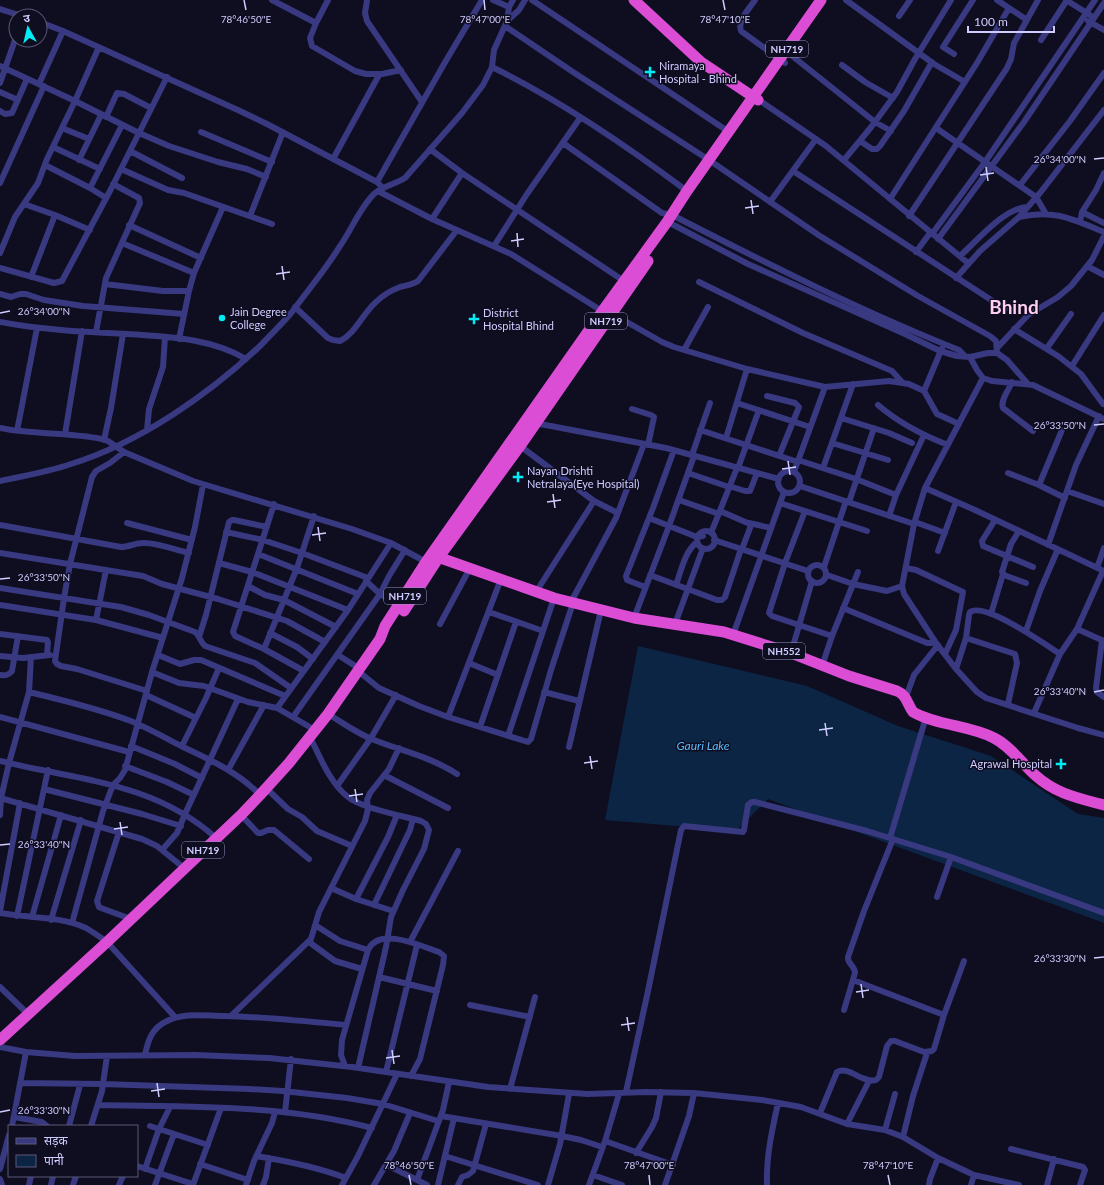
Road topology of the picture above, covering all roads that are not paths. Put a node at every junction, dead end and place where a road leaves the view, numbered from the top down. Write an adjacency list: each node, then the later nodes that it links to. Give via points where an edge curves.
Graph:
1 (272, 0): 21 (street)
2 (328, 0): 29 (street)
3 (367, 0): 44 (street, via 367,21)
4 (482, 0): 57 (street)
5 (513, 0): 23 (street)
6 (525, 0): 30 (street)
7 (532, 0): 70 (street)
8 (634, 0): 53 (highway, via 701,62)
9 (755, 0): 39 (street, via 739,28)
10 (821, 0): 39 (highway, NH719)
11 (829, 0): 39 (highway, NH719)
12 (846, 0): 37 (street)
13 (910, 0): 25 (street)
14 (951, 0): 37 (street)
15 (973, 0): 38 (street, via 943,47)
16 (997, 0): 24 (street)
17 (1038, 0): 27 (street)
18 (1066, 0): 26 (street); 34 (street)
19 (1095, 0): 26 (street)
20 (496, 1): 23 (street)
21 (283, 3): 29 (street)
22 (1104, 3): 28 (street)
23 (509, 7): 30 (street)
24 (1008, 8): 27 (street); 49 (street)
25 (900, 16)
26 (1085, 16): 28 (street); 85 (street)
27 (1027, 20): 75 (street, via 1012,47 1009,64)
28 (1093, 20): 32 (street); 87 (street)
29 (316, 23): 46 (street, via 310,38 312,46 355,71)
30 (506, 23): 43 (street, via 494,50); 84 (street, via 573,72)
31 (48, 25): 33 (street)
32 (1104, 30)
33 (63, 31): 35 (street); 51 (street)
34 (1041, 40)
35 (99, 47): 47 (street); 56 (street)
36 (11, 48): 42 (street)
37 (919, 52): 40 (street); 54 (street)
38 (954, 54)
39 (785, 57): 53 (highway, NH719); 63 (street)
40 (932, 62): 49 (street); 67 (street)
41 (842, 65): 54 (street, via 864,82)
42 (3, 67): 48 (street); 50 (street)
43 (492, 67): 62 (street, via 528,85); 78 (street, via 462,113)
44 (401, 70): 46 (street); 57 (street)
45 (1104, 73): 98 (street)
46 (379, 75): 80 (street)
47 (167, 77): 58 (street); 69 (street)
48 (27, 79): 51 (street); 55 (street)
49 (965, 82): 66 (street)
50 (0, 83)
51 (42, 85): 56 (street); 96 (street)
52 (0, 92): 55 (street)
53 (756, 98): 70 (highway, NH719); 73 (street); 84 (highway, NH719)
54 (893, 98): 63 (street)
55 (18, 100): 60 (street, via 12,113 5,114)
56 (75, 101): 61 (street); 65 (street)
57 (422, 102): 95 (street)
58 (152, 108): 61 (street, via 117,93); 71 (street)
59 (1104, 110): 102 (street)
60 (0, 111)
61 (104, 116): 64 (street); 72 (street)
62 (580, 118): 76 (street); 101 (street, via 641,157)
63 (875, 122): 67 (street); 74 (street)
64 (122, 125): 71 (street); 88 (street)
65 (62, 128): 72 (street); 77 (street)
66 (936, 128): 75 (street); 104 (street)
67 (891, 131): 74 (street, via 877,149 872,149)
68 (201, 132): 83 (street)
69 (283, 132): 80 (street); 83 (street)
70 (729, 132): 84 (highway, NH719)
71 (139, 133): 79 (street); 93 (street, via 184,151 248,169)
72 (89, 139): 81 (street)
73 (816, 139): 82 (street); 90 (street)
74 (860, 141): 82 (street)
75 (958, 142): 85 (street); 113 (street)
76 (563, 143): 108 (street); 116 (street)
77 (52, 147): 81 (street); 86 (street)
78 (430, 149): 91 (street); 100 (street, via 405,178)
79 (130, 151): 89 (street); 94 (street)
80 (333, 159): 95 (street)
81 (79, 160): 88 (street)
82 (844, 160): 104 (street)
83 (272, 162): 93 (street)
84 (712, 162): 101 (highway, NH719); 105 (street); 116 (highway, NH719)
85 (984, 162): 87 (street); 123 (street)
86 (45, 165): 99 (street); 106 (street, via 38,183)
87 (991, 166): 98 (street); 125 (street)
88 (100, 169): 99 (street)
89 (121, 169): 97 (street); 107 (street, via 168,190)
90 (793, 171): 105 (street); 129 (street)
91 (462, 173): 108 (street); 114 (street)
92 (1104, 173): 115 (street)
93 (266, 177): 112 (street)
94 (182, 178)
95 (377, 182): 100 (street)
96 (0, 183)
97 (113, 184): 103 (street); 119 (street, via 140,200)
98 (1020, 185): 102 (street)
99 (90, 188): 103 (street)
100 (380, 190): 114 (street); 144 (street, via 370,198 336,252)
101 (687, 191): 116 (highway, NH719)
102 (1036, 197): 109 (street); 110 (street)
103 (106, 198): 120 (street)
104 (890, 199): 113 (street)
105 (770, 202): 163 (street, via 820,236 990,336 996,341)
106 (24, 204): 111 (street); 130 (street, via 15,217)
107 (224, 207): 112 (street); 131 (street)
108 (517, 210): 128 (street); 139 (street)
109 (1023, 211): 110 (street, via 1030,214); 126 (street); 126 (street, via 1017,208 1005,215)
110 (1046, 214): 115 (street)
111 (56, 215): 120 (street); 137 (street)
112 (250, 216): 118 (street)
113 (909, 216): 123 (street)
114 (432, 218): 121 (street)
115 (1081, 218): 117 (street); 122 (street)
116 (670, 219): 139 (highway, NH719); 148 (highway, NH719); 160 (street); 164 (street, via 748,264)
117 (1104, 223)
118 (272, 224)
119 (129, 225): 127 (street); 131 (street)
120 (90, 230): 137 (street, via 62,281 54,283)
121 (457, 230): 128 (street); 144 (street, via 418,281 399,287 380,298 340,341 328,338)
122 (1104, 232)
123 (931, 233): 125 (street); 129 (street)
124 (1104, 236): 133 (street)
125 (938, 239): 132 (street)
126 (985, 240): 132 (street); 132 (street)
127 (122, 243): 135 (street); 141 (street, via 108,271)
128 (494, 246): 148 (street)
129 (916, 252): 138 (street)
130 (0, 253)
131 (201, 258): 135 (street)
132 (964, 260): 138 (street)
133 (1087, 266): 136 (street); 154 (street, via 1065,292 1028,315)
134 (0, 268): 137 (street)
135 (194, 273): 142 (street)
136 (1104, 275)
137 (30, 276)
138 (953, 276): 147 (street)
139 (624, 281): 148 (highway, NH719)
140 (698, 282): 170 (street, via 803,333 892,372)
141 (105, 284): 142 (street, via 163,291); 146 (street)
142 (189, 291): 149 (street)
143 (0, 294): 146 (street, via 11,297 26,294 44,300)
144 (295, 307): 166 (street)
145 (708, 307): 162 (street)
146 (100, 308): 149 (street); 156 (street)
147 (1005, 309)
148 (606, 311): 162 (street, via 662,342); 186 (highway, NH719)
149 (184, 314): 159 (street)
150 (1071, 314): 161 (street)
151 (1104, 315): 167 (street)
152 (0, 323): 153 (street)
153 (37, 328): 155 (street); 194 (street)
154 (1014, 329): 161 (street); 163 (street)
155 (82, 332): 156 (street); 196 (street)
156 (96, 332): 157 (street)
157 (123, 334): 158 (street); 199 (street)
158 (165, 337): 159 (street); 191 (street, via 163,367 150,409)
159 (179, 339): 166 (street, via 219,346)
160 (943, 344): 164 (street); 165 (street)
161 (1047, 348): 167 (street)
162 (684, 350): 168 (street)
163 (997, 350): 165 (street); 173 (street)
164 (940, 351): 165 (street); 175 (street)
165 (967, 356): 169 (street)
166 (246, 359): 191 (street, via 188,405)
167 (1072, 366): 179 (street, via 1088,381)
168 (747, 369): 174 (street); 178 (street)
169 (983, 378): 171 (street); 187 (street)
170 (902, 382): 172 (street); 175 (street)
171 (1012, 382): 173 (street); 195 (street, via 1002,406)
172 (853, 384): 174 (street); 184 (street)
173 (1028, 384): 183 (street)
174 (824, 387): 188 (street)
175 (924, 391): 187 (street, via 937,414)
176 (767, 396): 185 (street, via 798,405)
177 (710, 403): 192 (street)
178 (737, 403): 182 (street); 198 (street)
179 (1104, 404): 183 (street)
180 (878, 405): 197 (street, via 895,419)
181 (632, 409): 202 (street, via 654,418)
182 (759, 410): 185 (street); 203 (street)
183 (1100, 417): 228 (street, via 1082,452)
184 (841, 418): 190 (street); 200 (street)
185 (794, 421): 188 (street); 211 (street)
186 (530, 422): 202 (street); 205 (highway, NH719); 276 (highway, NH719)
187 (959, 424): 204 (street)
188 (810, 427): 213 (street)
189 (0, 428): 194 (street)
190 (874, 428): 201 (street); 209 (street)
191 (147, 430): 206 (street)
192 (700, 430): 198 (street); 210 (street)
193 (1062, 430): 224 (street)
194 (17, 431): 196 (street)
195 (1033, 431)
196 (65, 434): 199 (street)
197 (924, 436): 204 (street); 230 (street)
198 (726, 438): 203 (street)
199 (104, 440): 206 (street)
200 (832, 443): 209 (street); 215 (street)
201 (912, 443)
202 (646, 444): 207 (street); 241 (street)
203 (747, 445): 211 (street); 214 (street)
204 (948, 445): 227 (street)
205 (520, 446): 233 (street); 276 (highway, NH719)
206 (116, 447): 208 (street); 222 (street, via 71,464)
207 (674, 450): 210 (street); 244 (street)
208 (124, 452): 223 (street); 259 (street, via 96,471 92,477)
209 (865, 453): 212 (street); 221 (street)
210 (693, 456): 214 (street); 217 (street)
211 (779, 456): 213 (street)
212 (888, 460)
213 (798, 461): 215 (street); 216 (street)
214 (738, 468): 218 (street); 226 (street)
215 (823, 468): 221 (street)
216 (794, 472): 220 (street, via 784,472); 225 (street, via 798,476)
217 (688, 473): 226 (street); 232 (street)
218 (757, 473): 220 (street); 226 (street, via 750,491)
219 (1008, 473): 224 (street)
220 (779, 479): 229 (street, via 780,488)
221 (856, 479): 230 (street); 234 (street)
222 (0, 481)
223 (204, 485): 237 (street); 260 (street)
224 (1038, 485): 231 (street)
225 (800, 486): 229 (street, via 793,493); 234 (street)
226 (729, 487): 240 (street)
227 (925, 488): 235 (street); 249 (street)
228 (1067, 491): 231 (street); 238 (street)
229 (784, 492): 236 (street)
230 (896, 495): 243 (street)
231 (1065, 498): 263 (street)
232 (679, 500): 240 (street); 251 (street)
233 (594, 501): 241 (street); 306 (street)
234 (848, 502): 243 (street); 246 (street)
235 (956, 502): 245 (street); 257 (street)
236 (780, 503): 239 (street); 253 (street)
237 (274, 504): 242 (street); 252 (street)
238 (1104, 504)
239 (805, 511): 246 (street); 278 (street)
240 (719, 512): 248 (street); 258 (street)
241 (618, 513): 313 (street)
242 (314, 516): 262 (street); 272 (street)
243 (889, 516): 249 (street)
244 (649, 518): 251 (street); 302 (street, via 626,576 627,580)
245 (995, 520): 255 (street); 275 (street, via 982,544)
246 (840, 522): 254 (street); 280 (street)
247 (127, 523): 260 (street)
248 (749, 523): 253 (street); 266 (street, via 750,528)
249 (915, 523): 257 (street); 283 (street)
250 (0, 525): 259 (street)
251 (669, 526): 258 (street); 291 (street)
252 (267, 527): 256 (street, via 232,520); 261 (street)
253 (771, 528): 274 (street)
254 (867, 531)
255 (1019, 531): 263 (street); 275 (street)
256 (226, 532): 261 (street); 277 (street)
257 (945, 533): 269 (street)
258 (706, 537): 264 (street); 264 (street, via 710,547); 266 (street); 298 (street, via 689,551)
259 (76, 538): 271 (street, via 121,547 148,543); 279 (street)
260 (192, 540): 271 (street)
261 (263, 540): 272 (street); 273 (street)
262 (391, 543): 268 (street); 294 (street)
263 (1048, 545): 267 (street)
264 (703, 548): 305 (street)
265 (1104, 548): 286 (street)
266 (742, 549): 274 (street); 305 (street, via 723,599 717,600)
267 (1058, 549): 286 (street); 335 (street)
268 (405, 550): 276 (street); 308 (street)
269 (938, 552)
270 (0, 553): 279 (street)
271 (189, 553): 304 (street)
272 (302, 553): 281 (street); 294 (street)
273 (258, 554): 281 (street); 288 (street)
274 (761, 556): 278 (street); 338 (street)
275 (1007, 556): 284 (street); 290 (street)
276 (432, 558): 282 (highway, NH552); 316 (highway, NH719); 344 (highway, NH719, via 391,630)
277 (219, 563): 288 (street); 309 (street)
278 (785, 563): 287 (street); 331 (street, via 769,613)
279 (70, 564): 285 (street); 310 (street)
280 (824, 567): 287 (street, via 815,564); 292 (street)
281 (297, 568): 300 (street); 307 (street)
282 (470, 568): 293 (highway, NH552); 329 (street)
283 (906, 568): 301 (street); 351 (street, via 916,570 962,592 956,630)
284 (1034, 568)
285 (106, 570): 304 (street, via 143,576); 314 (street)
286 (1101, 570): 333 (street)
287 (808, 571): 295 (street)
288 (252, 572): 299 (street); 300 (street)
289 (858, 572): 297 (street)
290 (1003, 574): 296 (street); 323 (street)
291 (650, 575): 298 (street); 302 (street)
292 (827, 575): 295 (street, via 820,582); 297 (street)
293 (501, 579): 306 (highway, NH552); 321 (street)
294 (367, 580): 307 (street); 308 (street)
295 (812, 581): 331 (street)
296 (1026, 583)
297 (853, 584): 301 (street, via 886,592); 318 (street)
298 (676, 585): 305 (street)
299 (248, 586): 312 (street, via 265,595); 317 (street)
300 (290, 586): 312 (street); 319 (street)
301 (902, 586): 347 (street, via 907,600)
302 (645, 587): 325 (street)
303 (0, 588): 310 (street)
304 (179, 588): 309 (street); 327 (street)
305 (688, 590): 330 (street)
306 (536, 592): 311 (highway, NH552)
307 (358, 594): 319 (street)
308 (380, 594): 316 (street); 355 (street)
309 (210, 597): 317 (street); 340 (street)
310 (64, 598): 314 (street); 322 (street)
311 (554, 598): 313 (highway, NH552); 334 (street)
312 (284, 600): 324 (street); 332 (street)
313 (572, 603): 320 (highway, NH552); 372 (street)
314 (99, 604): 326 (street); 327 (street, via 131,610)
315 (0, 605): 322 (street)
316 (398, 605): 344 (highway, NH719)
317 (241, 607): 324 (street); 348 (street, via 234,634)
318 (843, 608): 341 (street); 347 (street, via 926,643)
319 (348, 610): 332 (street)
320 (601, 610): 325 (highway, NH552); 379 (street)
321 (489, 612): 328 (street); 360 (street)
322 (62, 614): 326 (street); 350 (street)
323 (991, 614): 335 (street); 343 (street, via 971,611)
324 (276, 618): 336 (street); 346 (street, via 293,624)
325 (634, 618): 330 (highway, NH552)
326 (96, 620): 342 (street)
327 (168, 622): 340 (street); 342 (street)
328 (516, 622): 334 (street); 367 (street)
329 (440, 624)
330 (675, 624): 338 (highway, NH552)
331 (799, 625): 341 (street); 349 (street)
332 (336, 627): 346 (street)
333 (1077, 629): 345 (street); 352 (street)
334 (543, 631): 395 (street)
335 (1026, 631): 352 (street)
336 (270, 633): 348 (street); 359 (street)
337 (0, 634): 339 (street)
338 (733, 635): 349 (highway, NH552)
339 (18, 636): 353 (street, via 47,640); 358 (street)
340 (199, 636): 370 (street, via 204,646 255,663)
341 (832, 636): 361 (street)
342 (163, 638): 354 (street)
343 (966, 638): 363 (street); 380 (street, via 1014,654 1017,663)
344 (380, 639): 364 (highway, NH719)
345 (1103, 641): 377 (street, via 1096,688)
346 (325, 642): 359 (street)
347 (937, 644): 351 (street); 376 (street, via 914,675)
348 (264, 649): 365 (street)
349 (791, 653): 361 (highway, NH552)
350 (56, 654): 353 (street); 373 (street, via 57,664 61,666)
351 (945, 654): 363 (street)
352 (1060, 654): 383 (street)
353 (47, 655): 357 (street)
354 (158, 655): 362 (street, via 180,664 201,660); 366 (street)
355 (338, 655): 364 (street); 386 (street)
356 (0, 656): 358 (street)
357 (31, 657): 358 (street); 371 (street)
358 (15, 658): 368 (street, via 10,674)
359 (313, 659): 365 (street)
360 (469, 663): 367 (street); 387 (street)
361 (822, 666): 376 (highway, NH552, via 897,691)
362 (219, 668): 369 (street); 375 (street)
363 (956, 669): 380 (street, via 981,695)
364 (359, 670): 374 (street, via 374,685); 384 (highway, NH719)
365 (304, 671): 370 (street)
366 (152, 672): 369 (street, via 179,683); 373 (street)
367 (498, 674): 392 (street)
368 (0, 675)
369 (211, 688): 378 (street); 388 (street)
370 (291, 688): 375 (street)
371 (28, 692): 389 (street); 391 (street, via 78,704)
372 (544, 692): 379 (street); 395 (street, via 529,741)
373 (147, 693): 388 (street); 391 (street)
374 (396, 695): 387 (street); 396 (street)
375 (285, 696): 382 (street)
376 (906, 697): 390 (highway, via 913,712)
377 (1104, 697)
378 (238, 699): 381 (street); 401 (street)
379 (579, 701): 398 (street)
380 (1008, 704): 383 (street)
381 (264, 705): 382 (street); 406 (street)
382 (277, 708): 386 (street)
383 (1034, 713): 394 (street)
384 (328, 714): 393 (highway, NH719); 396 (street)
385 (0, 716): 389 (street)
386 (293, 717): 393 (street)
387 (448, 717): 392 (street)
388 (196, 718): 397 (street)
389 (21, 722): 400 (street); 403 (street)
390 (924, 723): 418 (highway, via 996,738 1050,787 1061,793); 433 (street, via 892,829)
391 (138, 724): 397 (street); 400 (street)
392 (480, 727): 395 (street)
393 (312, 734): 411 (street); 413 (highway, NH719)
394 (1104, 735)
395 (508, 736)
396 (371, 738): 399 (street); 411 (street)
397 (182, 746): 401 (street)
398 (569, 747)
399 (399, 748): 407 (street, via 438,763); 408 (street)
400 (130, 749): 404 (street); 409 (street, via 175,764)
401 (210, 760): 406 (street); 409 (street)
402 (0, 761): 403 (street)
403 (9, 763): 405 (street); 415 (street)
404 (126, 766): 410 (street); 414 (street)
405 (48, 770): 410 (street); 412 (street)
406 (228, 770): 413 (street)
407 (457, 774)
408 (384, 776): 419 (street, via 370,793); 420 (street)
409 (202, 778): 414 (street)
410 (113, 785): 417 (street); 422 (street, via 169,805)
411 (337, 786): 419 (street, via 353,801)
412 (44, 789): 417 (street); 421 (street)
413 (263, 792): 425 (highway, NH719); 434 (street, via 302,817 317,831)
414 (194, 795): 422 (street)
415 (1, 798): 416 (street); 423 (street)
416 (20, 803): 421 (street); 445 (street)
417 (105, 804): 429 (street); 430 (street)
418 (1104, 805)
419 (367, 806): 426 (street); 434 (street, via 365,821)
420 (448, 808)
421 (40, 809): 424 (street); 447 (street)
422 (185, 814): 430 (street); 432 (street)
423 (0, 815)
424 (61, 815): 428 (street); 448 (street)
425 (241, 815): 432 (highway, NH719); 438 (street, via 258,832 274,830)
426 (397, 815): 427 (street); 442 (street)
427 (413, 819): 443 (street); 444 (street, via 428,826 428,840)
428 (81, 820): 429 (street); 450 (street)
429 (98, 825): 431 (street); 451 (street)
430 (181, 826): 435 (street)
431 (119, 832): 435 (street, via 151,842); 449 (street, via 97,904 101,908)
432 (216, 838): 439 (highway, NH719)
433 (892, 839): 437 (street); 462 (street, via 848,957 855,970); 494 (street, via 755,802 748,805 743,832 688,826 682,828)
434 (352, 846): 440 (street)
435 (162, 850): 439 (street)
436 (458, 851): 456 (street)
437 (951, 857): 441 (street); 446 (street)
438 (309, 859)
439 (184, 868): 449 (highway, NH719)
440 (331, 888): 442 (street); 452 (street)
441 (937, 897)
442 (356, 899): 443 (street)
443 (374, 905): 444 (street)
444 (393, 911): 453 (street)
445 (0, 912): 447 (street)
446 (1104, 914)
447 (17, 916): 448 (street)
448 (32, 918): 450 (street)
449 (131, 918): 454 (highway, NH719)
450 (51, 920): 451 (street)
451 (72, 923): 454 (street)
452 (315, 925): 455 (street); 458 (street, via 340,942)
453 (388, 939): 456 (street); 458 (street, via 375,941); 461 (street)
454 (107, 942): 469 (highway, NH719); 472 (street)
455 (309, 942): 460 (street, via 335,961); 470 (street)
456 (410, 942): 457 (street)
457 (417, 945): 463 (street); 465 (street, via 440,952 444,956)
458 (368, 950): 460 (street)
459 (964, 961): 471 (street)
460 (362, 969): 474 (street)
461 (379, 977): 463 (street); 483 (street)
462 (853, 980): 468 (street); 471 (street)
463 (407, 984): 465 (street); 484 (street)
464 (0, 987): 469 (street)
465 (437, 991): 486 (street, via 419,1063)
466 (535, 997): 473 (street)
467 (470, 1005): 473 (street)
468 (844, 1010)
469 (28, 1014): 475 (highway, NH719)
470 (231, 1016): 472 (street); 474 (street)
471 (944, 1016): 478 (street, via 934,1049)
472 (175, 1017): 479 (street, via 153,1032 147,1042)
473 (530, 1017): 492 (street)
474 (346, 1025): 482 (street, via 341,1051)
475 (0, 1040)
476 (0, 1047): 477 (street)
477 (26, 1052): 480 (street); 489 (street)
478 (927, 1053): 487 (street, via 891,1041 887,1046 879,1077); 524 (street)
479 (145, 1055): 480 (street); 481 (street, via 215,1055)
480 (107, 1056): 490 (street)
481 (291, 1060): 482 (street); 493 (street)
482 (345, 1066): 483 (street)
483 (358, 1068): 484 (street)
484 (386, 1072): 485 (street)
485 (397, 1074): 486 (street); 501 (street)
486 (411, 1076): 488 (street)
487 (870, 1081): 508 (street, via 840,1070); 513 (street)
488 (449, 1082): 492 (street); 511 (street)
489 (20, 1083): 491 (street); 509 (street)
490 (104, 1084): 491 (street); 493 (street); 502 (street)
491 (80, 1085): 516 (street)
492 (510, 1089): 497 (street)
493 (288, 1092): 501 (street); 506 (street)
494 (626, 1092): 495 (street); 498 (street)
495 (661, 1092): 496 (street); 529 (street, via 656,1118)
496 (694, 1093): 500 (street); 537 (street)
497 (569, 1094): 498 (street); 523 (street)
498 (619, 1094): 526 (street)
499 (895, 1094): 521 (street)
500 (778, 1103): 508 (street); 565 (street, via 766,1171)
501 (383, 1104): 507 (street); 519 (street)
502 (98, 1105): 503 (street); 517 (street)
503 (170, 1107): 504 (street); 520 (street)
504 (221, 1108): 505 (street); 527 (street)
505 (274, 1112): 506 (street); 530 (street, via 272,1123)
506 (285, 1112): 519 (street, via 331,1118)
507 (410, 1113): 511 (street); 536 (street)
508 (820, 1113): 513 (street)
509 (14, 1117): 514 (street); 515 (street)
510 (454, 1118): 511 (street); 512 (street); 531 (street)
511 (439, 1119): 547 (street)
512 (486, 1124): 523 (street); 539 (street)
513 (847, 1124): 521 (street)
514 (12, 1125)
515 (46, 1125)
516 (69, 1125)
517 (91, 1125)
518 (150, 1126): 520 (street)
519 (372, 1128): 545 (street)
520 (159, 1129): 522 (street); 540 (street)
521 (886, 1130): 524 (street)
522 (174, 1134): 527 (street); 542 (street)
523 (562, 1136): 526 (street); 561 (street)
524 (903, 1137): 533 (street)
525 (8, 1139): 541 (street)
526 (604, 1144): 529 (street); 543 (street)
527 (208, 1145): 535 (street)
528 (1011, 1149): 534 (street)
529 (636, 1153): 537 (street)
530 (256, 1156): 532 (street); 548 (street)
531 (445, 1156): 539 (street); 558 (street)
532 (270, 1158): 545 (street); 554 (street)
533 (938, 1158): 544 (street); 566 (street)
534 (1054, 1159): 569 (street); 570 (street, via 1085,1168)
535 (200, 1164): 548 (street); 550 (street)
536 (387, 1165): 547 (street); 556 (street)
537 (672, 1165): 564 (street)
538 (138, 1166): 540 (street)
539 (475, 1166): 559 (street, via 471,1174 462,1177); 560 (street)
540 (145, 1168): 542 (street)
541 (0, 1169)
542 (159, 1172): 550 (street); 553 (street)
543 (593, 1175): 549 (street); 562 (street)
544 (974, 1175): 551 (street); 567 (street)
545 (346, 1178): 555 (street)
546 (0, 1179): 552 (street)
547 (417, 1180): 557 (street)
548 (247, 1182)
549 (613, 1183): 563 (street)
550 (193, 1184)
551 (1008, 1184): 568 (street)
552 (2, 1185)
553 (155, 1185)
554 (263, 1185)
555 (342, 1185)
556 (374, 1185)
557 (427, 1185)
558 (438, 1185)
559 (458, 1185)
560 (538, 1185)
561 (548, 1185)
562 (589, 1185)
563 (622, 1185)
564 (665, 1185)
565 (767, 1185)
566 (929, 1185)
567 (971, 1185)
568 (1019, 1185)
569 (1047, 1185)
570 (1080, 1185)

